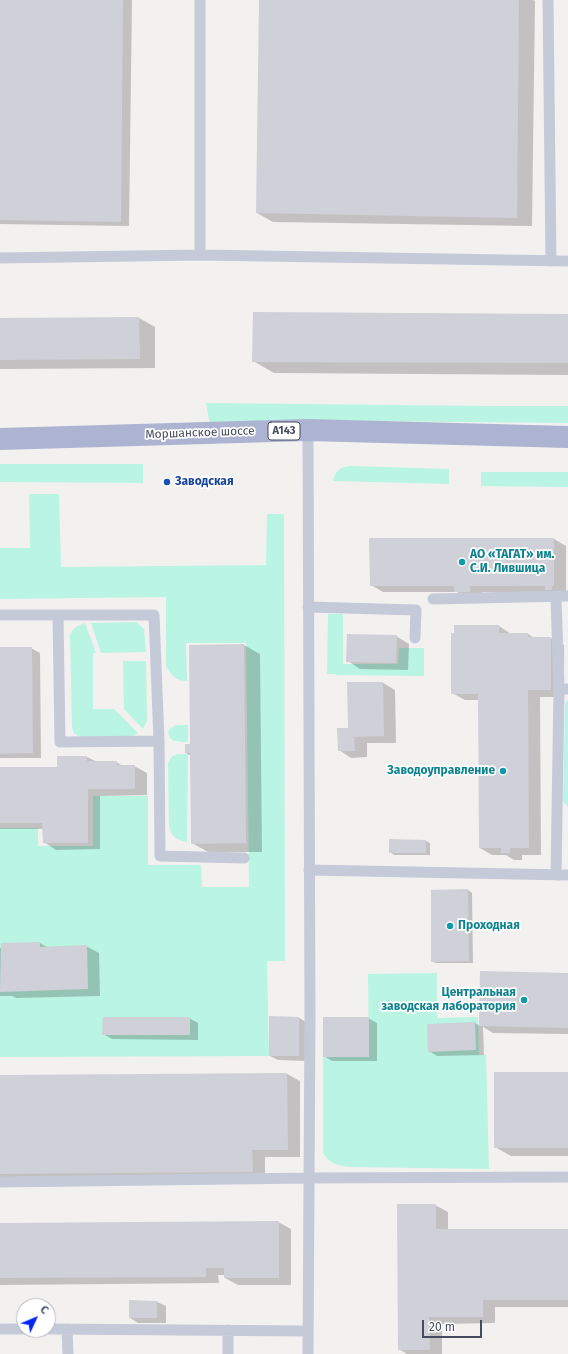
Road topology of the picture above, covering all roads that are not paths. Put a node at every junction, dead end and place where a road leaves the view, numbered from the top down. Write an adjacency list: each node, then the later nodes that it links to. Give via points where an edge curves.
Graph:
1 (200, 0): 3 (lane)
2 (548, 0): 5 (lane)
3 (200, 255): 4 (lane); 5 (lane)
4 (0, 258)
5 (551, 261): 6 (lane)
6 (568, 261)
7 (308, 430): 8 (main road, Моршанское шоссе / А143); 9 (main road, Моршанское шоссе / А143); 13 (lane)
8 (568, 437)
9 (0, 439)
10 (568, 596): 11 (lane)
11 (556, 597): 12 (lane); 17 (lane)
12 (433, 599)
13 (308, 607): 16 (lane, via 416,610); 20 (lane)
14 (0, 615): 15 (lane)
15 (58, 615): 18 (lane, via 154,615); 18 (lane, via 60,742)
16 (415, 638)
17 (563, 689): 21 (lane)
18 (158, 741): 19 (lane, via 160,856)
19 (244, 858)
20 (309, 870): 21 (lane); 24 (lane)
21 (556, 875): 22 (lane)
22 (568, 875)
23 (568, 1177): 24 (lane)
24 (309, 1178): 25 (lane); 31 (lane)
25 (0, 1182)
26 (0, 1329): 27 (lane)
27 (16, 1329)
28 (56, 1329): 29 (lane)
29 (67, 1329): 30 (lane); 32 (lane)
30 (228, 1330): 31 (lane); 33 (lane)
31 (308, 1331): 34 (lane)
32 (68, 1354)
33 (228, 1354)
34 (308, 1354)

